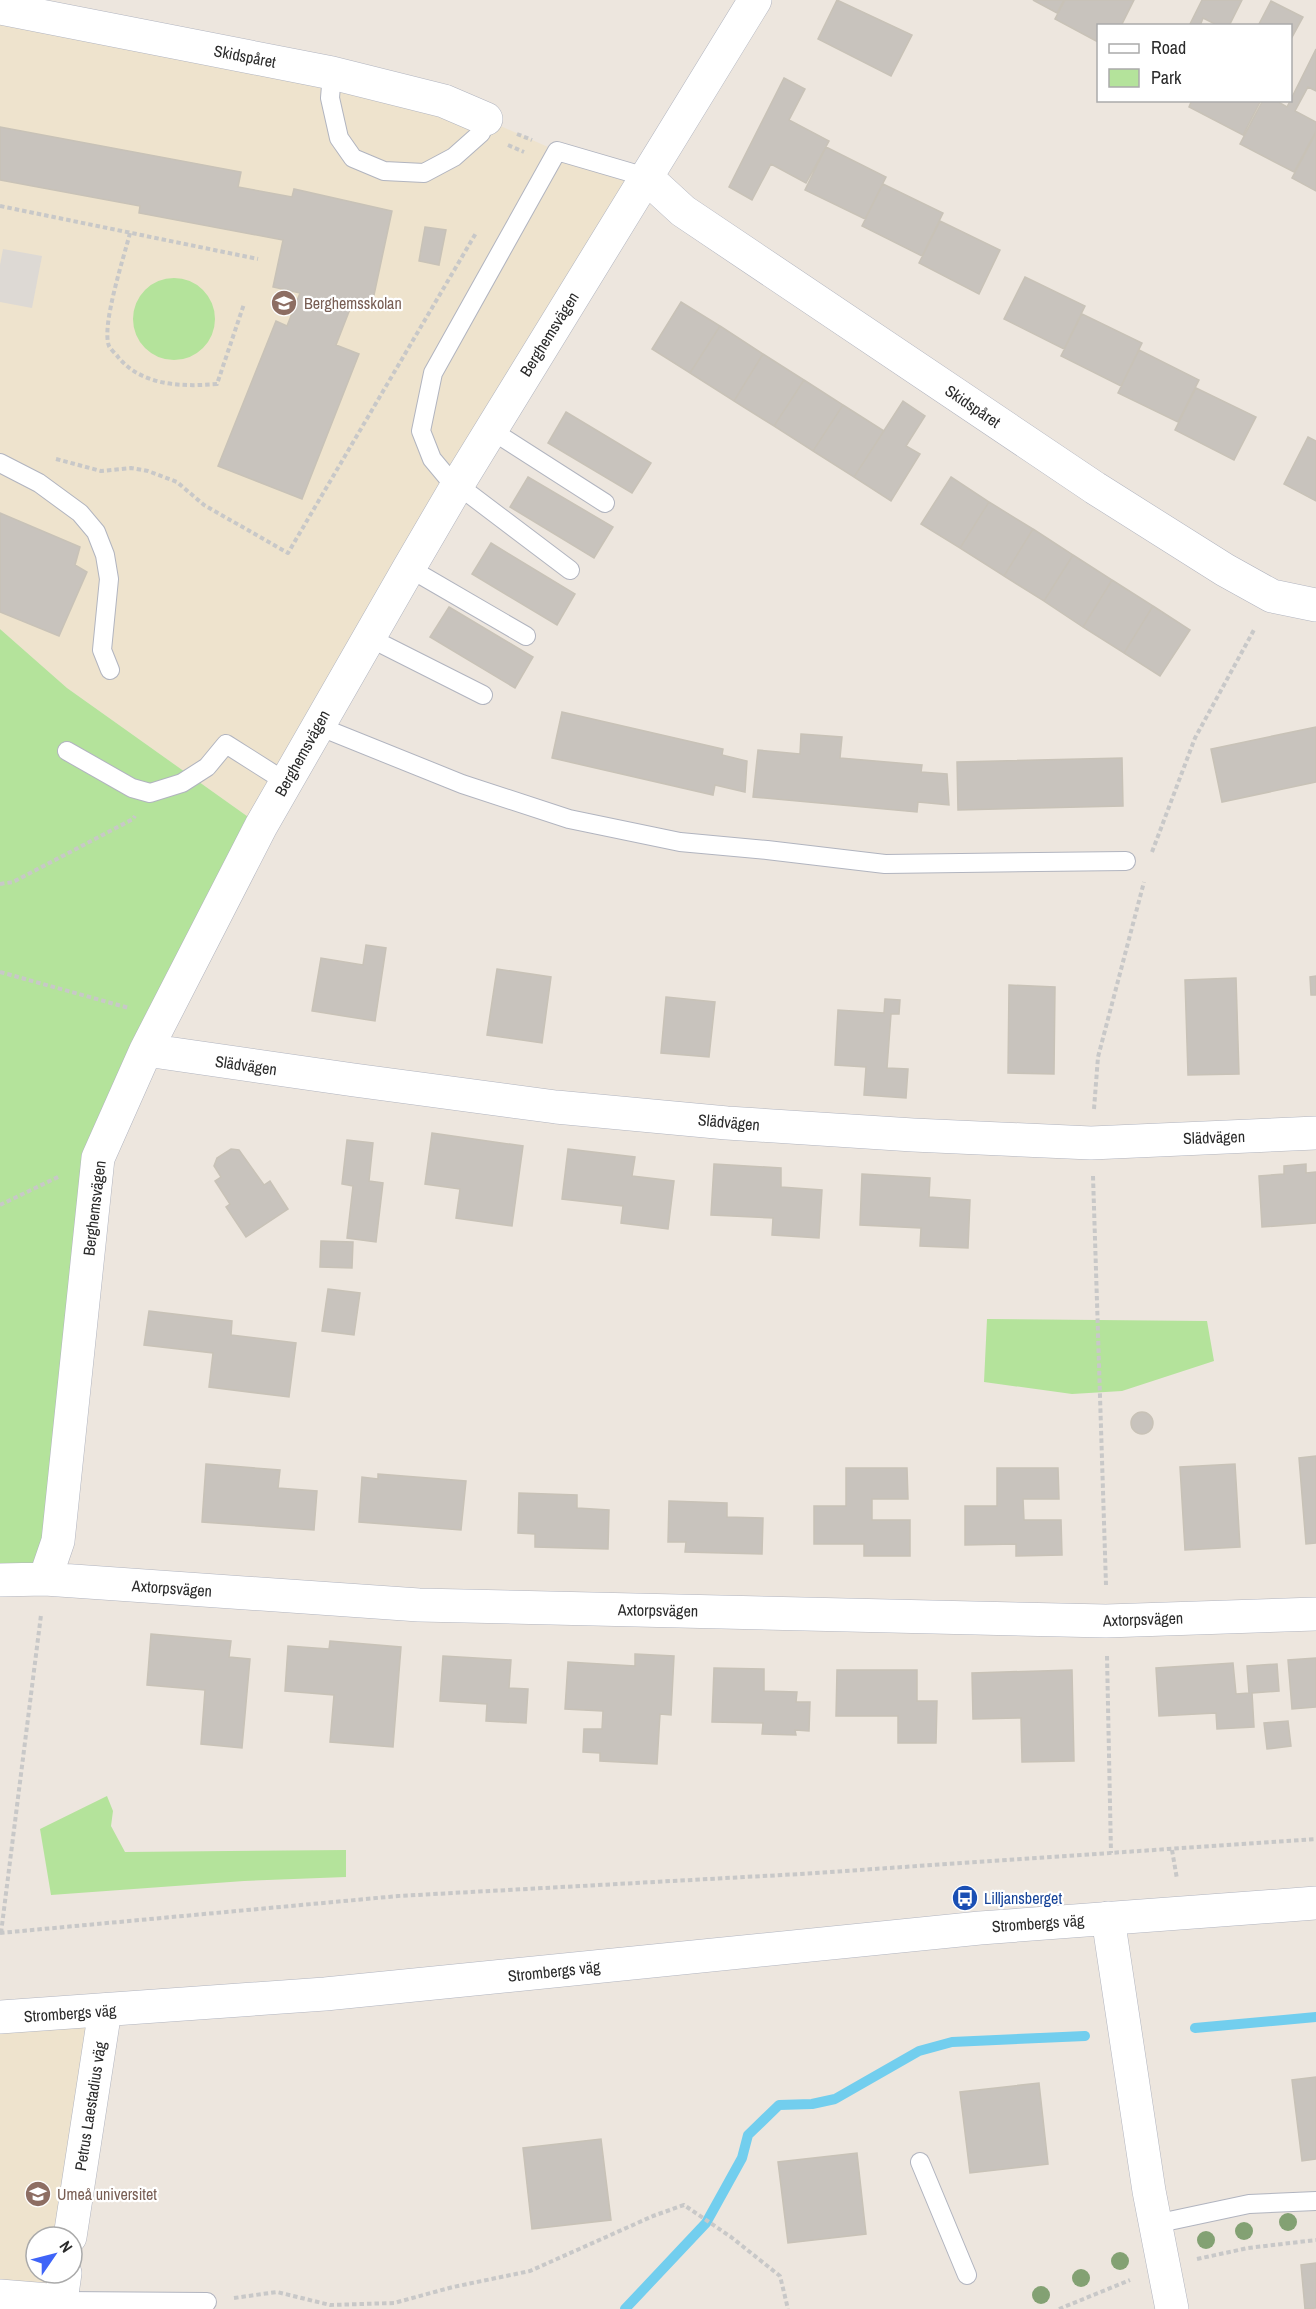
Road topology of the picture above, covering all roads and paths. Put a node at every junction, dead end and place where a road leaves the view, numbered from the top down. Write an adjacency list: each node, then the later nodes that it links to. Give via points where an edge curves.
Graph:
1 (755, 0): 8 (street, Berghemsvägen)
2 (0, 8): 3 (street, Skidspåret)
3 (332, 73): 4 (street, Skidspåret, via 444,101); 4 (lane, via 330,98 339,138 352,158 384,171 424,173 454,157 481,133)
4 (486, 119): 5 (path)
5 (531, 140): 6 (path); 7 (path)
6 (557, 152): 8 (lane); 17 (lane, via 433,373 421,431 432,459)
7 (518, 162)
8 (646, 177): 14 (street, Berghemsvägen); 21 (street, Skidspåret, via 683,211 1095,488)
9 (0, 206): 11 (path)
10 (482, 223): 15 (path, via 288,553 204,505 168,478 131,468 101,471)
11 (129, 233): 12 (path); 13 (path, via 108,320 109,346 127,367 157,382 217,384)
12 (258, 259)
13 (244, 304)
14 (491, 429): 17 (street, Berghemsvägen); 18 (lane)
15 (52, 458)
16 (0, 463): 25 (lane, via 39,483 80,513 96,532 109,579 102,650)
17 (458, 484): 19 (street, Berghemsvägen); 20 (lane)
18 (605, 503)
19 (409, 568): 23 (lane); 24 (street, Berghemsvägen)
20 (570, 570)
21 (1272, 596): 22 (street, Skidspåret); 31 (path, via 1195,738)
22 (1316, 605)
23 (526, 636)
24 (368, 637): 26 (lane); 27 (street, Berghemsvägen)
25 (110, 670)
26 (483, 695)
27 (318, 726): 29 (street, Berghemsvägen); 32 (lane, via 462,784 569,819 680,842 885,864)
28 (67, 751): 30 (lane, via 132,788)
29 (286, 782): 30 (lane, via 226,744 207,767 182,783); 36 (street, Berghemsvägen)
30 (150, 793): 34 (path, via 133,819 13,882)
31 (1150, 859)
32 (1126, 861)
33 (1147, 870): 39 (path, via 1098,1057)
34 (0, 884)
35 (0, 972): 36 (path)
36 (163, 1017): 37 (street, Berghemsvägen)
37 (146, 1050): 39 (street, Slädvägen, via 579,1109 727,1123); 40 (street, Berghemsvägen)
38 (1316, 1133): 39 (street, Slädvägen)
39 (1091, 1143): 45 (path)
40 (98, 1158): 41 (path); 42 (street, Berghemsvägen, via 58,1541)
41 (0, 1205)
42 (45, 1579): 43 (street, Axtorpsvägen); 45 (street, Axtorpsvägen, via 419,1605); 50 (path)
43 (0, 1580)
44 (1316, 1614): 45 (street, Axtorpsvägen)
45 (1106, 1621): 47 (path)
46 (1316, 1839): 47 (path)
47 (1111, 1853): 50 (path, via 398,1896)
48 (1316, 1904): 49 (street, Strombergs väg)
49 (1108, 1918): 51 (street, Strombergs väg, via 325,1994); 55 (street, Strombergs väg)
50 (1, 1933)
51 (105, 2010): 52 (street, Strombergs väg); 56 (street, Petrus Laestadius väg)
52 (0, 2018)
53 (920, 2162): 57 (lane)
54 (1316, 2200): 55 (lane, via 1249,2204)
55 (1155, 2224): 62 (street, Strombergs väg)
56 (72, 2225)
57 (967, 2275)
58 (63, 2294): 59 (street); 60 (lane)
59 (0, 2296)
60 (207, 2302): 61 (path, via 277,2292 330,2305 394,2303 530,2271 684,2205 780,2276)
61 (789, 2309)
62 (1172, 2309)

